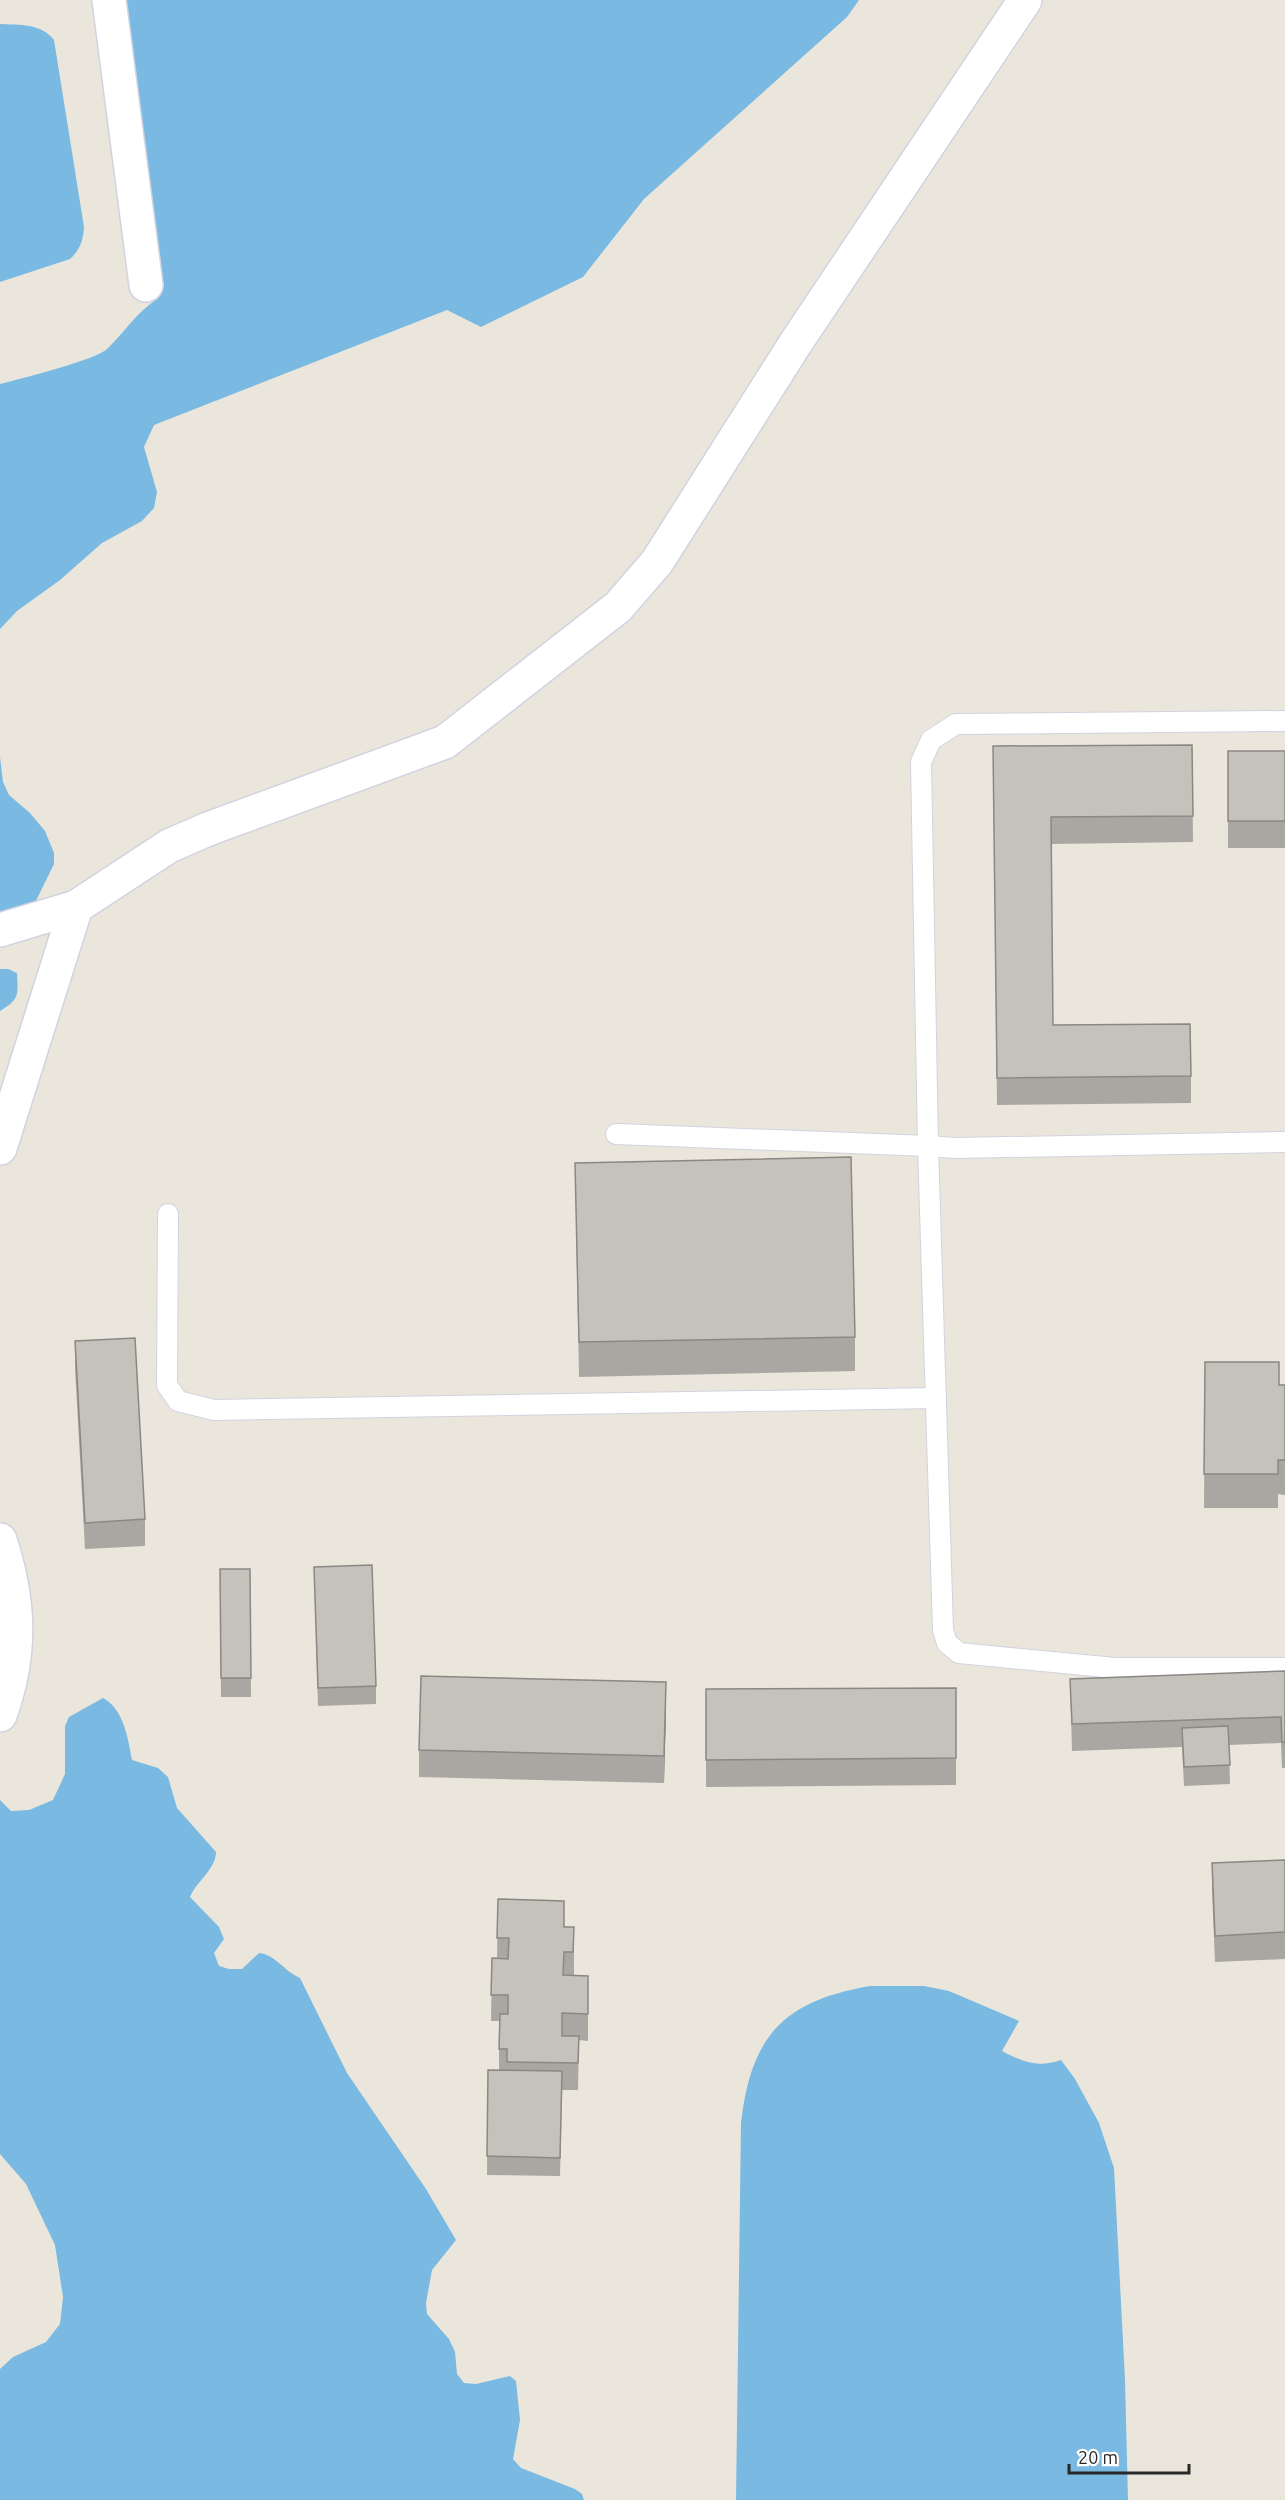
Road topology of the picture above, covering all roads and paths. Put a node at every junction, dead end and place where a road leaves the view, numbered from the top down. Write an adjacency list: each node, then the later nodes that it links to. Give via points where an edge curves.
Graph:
1 (109, 0): 3 (street)
2 (1025, 0): 5 (street, via 795,344 657,562 618,607 445,742 169,846)
3 (146, 285)
4 (1285, 720): 9 (lane, via 956,724 931,740 921,762)
5 (76, 907): 6 (street); 10 (street)
6 (0, 930)
7 (616, 1134): 9 (lane)
8 (1285, 1142): 9 (lane)
9 (928, 1146): 12 (lane)
10 (0, 1148)
11 (168, 1214): 12 (lane, via 167,1385 178,1401 214,1410)
12 (936, 1398): 14 (lane, via 942,1630 947,1643 959,1653 1115,1668)
13 (0, 1540): 15 (street, via 17,1616 8,1695)
14 (1285, 1668)
15 (0, 1715)

